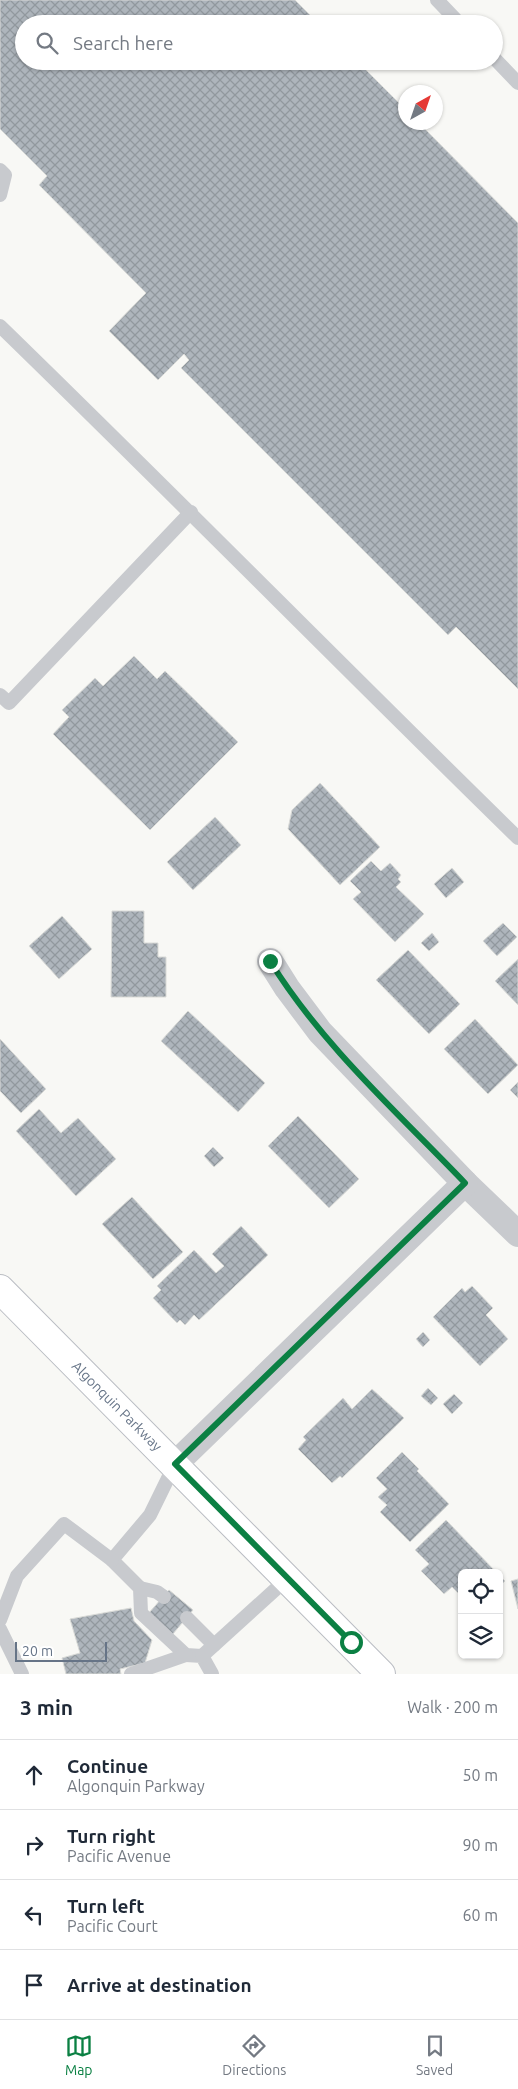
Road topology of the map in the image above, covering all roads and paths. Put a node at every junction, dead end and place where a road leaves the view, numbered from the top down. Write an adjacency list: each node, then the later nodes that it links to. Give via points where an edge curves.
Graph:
1 (437, 0): 2 (lane)
2 (451, 15)
3 (503, 67): 4 (lane)
4 (518, 82)
5 (0, 170): 6 (lane, via 5,175)
6 (0, 195)
7 (0, 326): 8 (lane)
8 (191, 512): 9 (lane, via 9,703); 10 (lane)
9 (0, 694)
10 (518, 838)
11 (270, 961): 12 (street, via 320,1032)
12 (465, 1183): 13 (street); 15 (street)
13 (518, 1234)
14 (0, 1289): 15 (main road, Algonquin Parkway)
15 (175, 1464): 16 (lane, via 150,1515); 17 (main road, Algonquin Parkway)
16 (112, 1560): 18 (lane); 21 (lane, via 64,1524 17,1576)
17 (288, 1578): 23 (lane); 29 (main road, Algonquin Parkway)
18 (140, 1588): 19 (lane); 24 (lane, via 141,1613)
19 (164, 1597)
20 (187, 1618): 23 (lane)
21 (0, 1620)
22 (0, 1629): 26 (lane)
23 (214, 1645): 25 (lane)
24 (186, 1656): 25 (lane); 27 (lane)
25 (202, 1656): 28 (lane)
26 (19, 1673)
27 (131, 1674)
28 (212, 1674)
29 (381, 1674)

